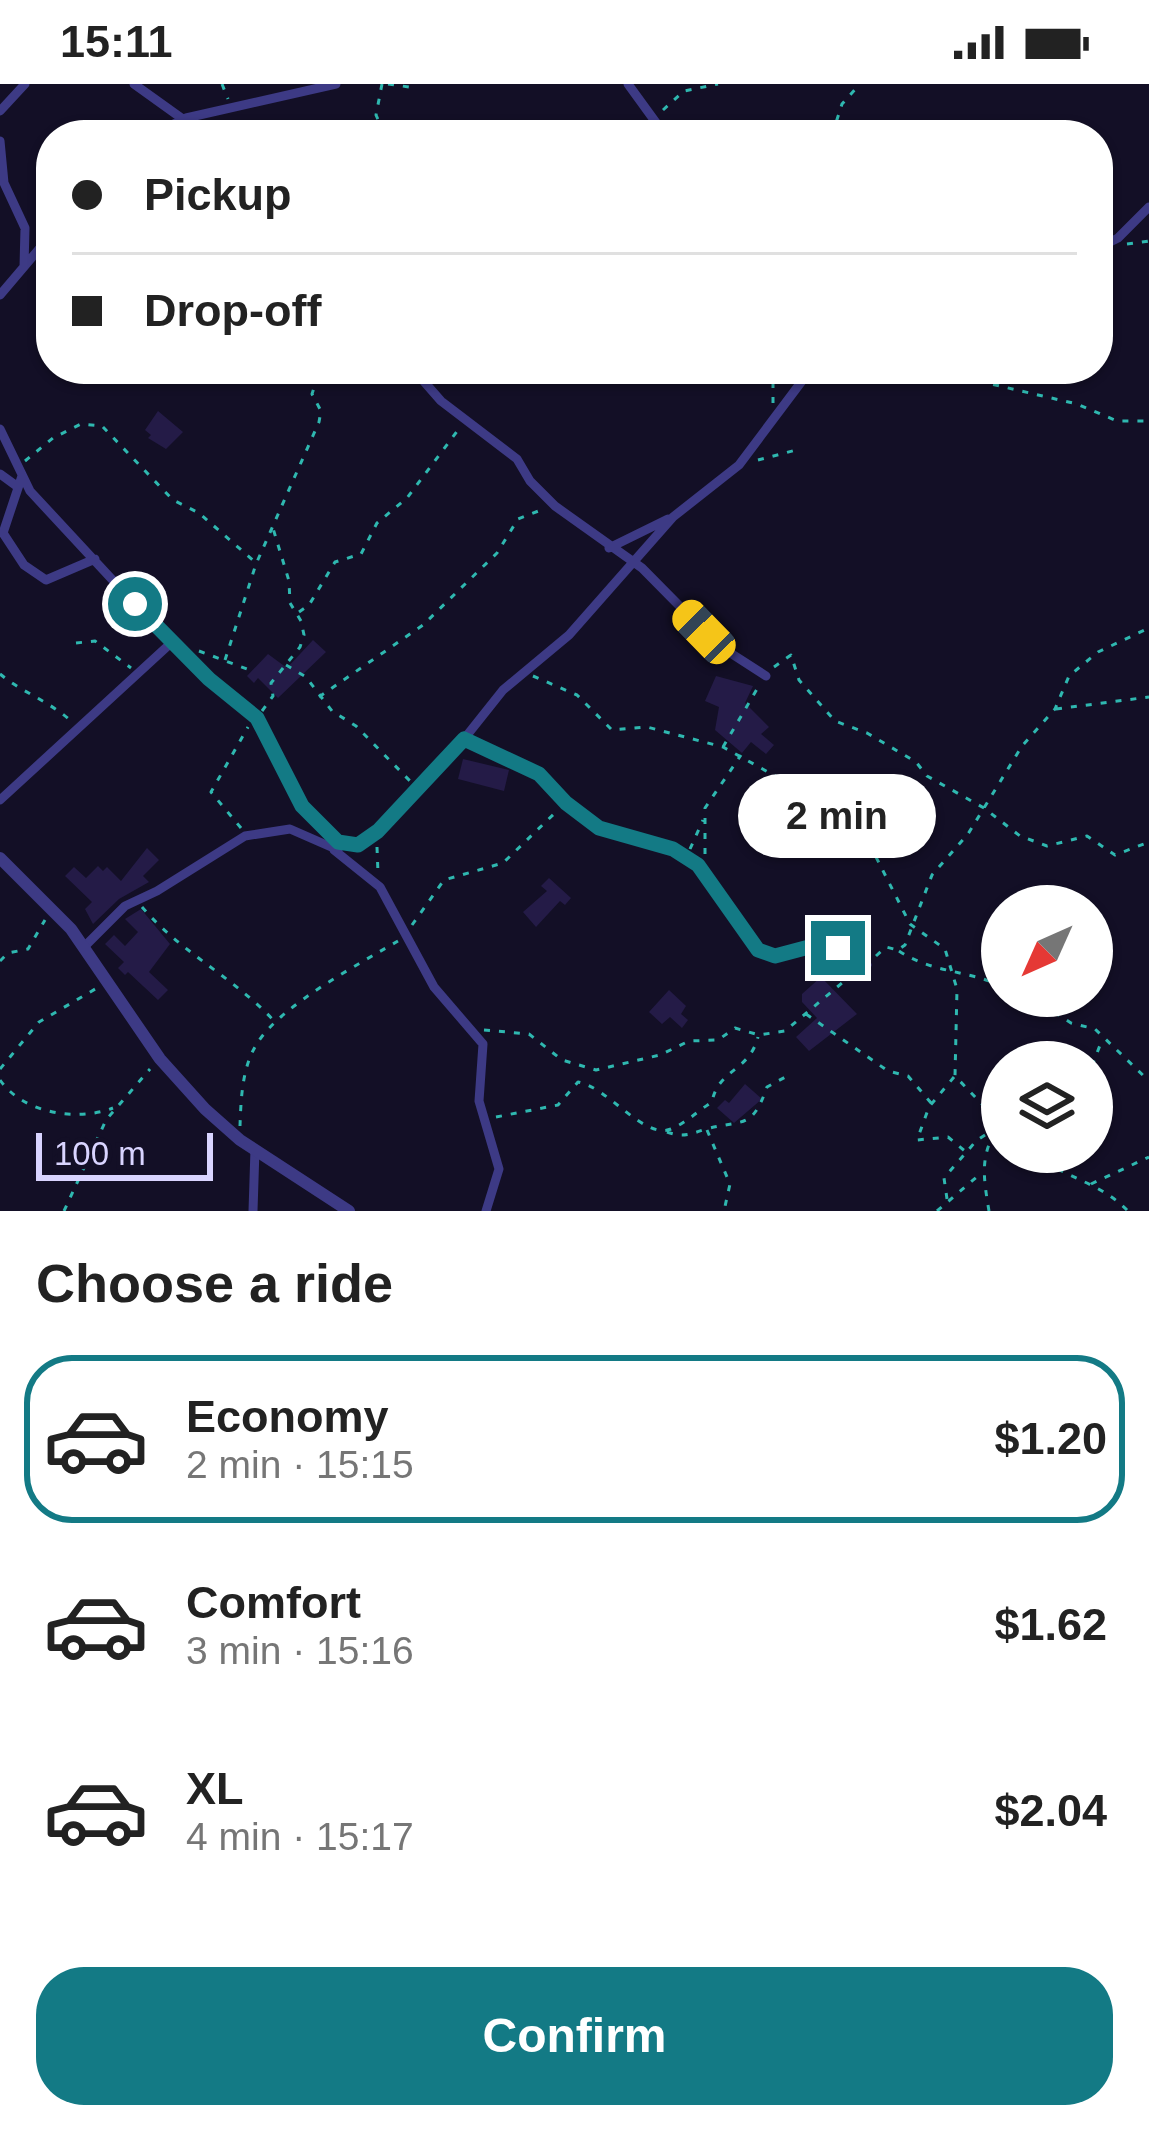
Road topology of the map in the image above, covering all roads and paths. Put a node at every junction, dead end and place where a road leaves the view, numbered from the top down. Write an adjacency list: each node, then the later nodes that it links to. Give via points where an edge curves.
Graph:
1 (134, 84): 12 (street)
2 (222, 84): 10 (path)
3 (336, 84): 10 (street)
4 (385, 84): 9 (path); 16 (path)
5 (628, 84): 13 (street)
6 (718, 84): 13 (path, via 682,92)
7 (860, 84): 17 (path)
8 (19, 86): 11 (street)
9 (416, 88)
10 (230, 110): 12 (street); 15 (path)
11 (0, 111)
12 (186, 118): 14 (street)
13 (654, 118)
14 (182, 120)
15 (229, 120)
16 (378, 120)
17 (837, 120)
18 (0, 141): 24 (street, via 4,183 26,228)
19 (1149, 207): 20 (street)
20 (1113, 238)
21 (1149, 241): 22 (path)
22 (1113, 245)
23 (36, 253): 24 (street)
24 (24, 267): 25 (street)
25 (0, 295)
26 (315, 384): 41 (path, via 319,422)
27 (429, 384): 31 (street)
28 (773, 384): 33 (path)
29 (800, 384): 33 (street)
30 (990, 384): 32 (path, via 1118,421)
31 (466, 420): 39 (street, via 517,459); 46 (path, via 377,524 362,553 336,561)
32 (1149, 421)
33 (772, 423): 36 (street)
34 (0, 430): 38 (street)
35 (800, 449): 36 (path)
36 (739, 465): 40 (street)
37 (0, 474): 38 (street)
38 (19, 477): 43 (street); 43 (street, via 3,537 34,575 46,580); 45 (path, via 52,438 81,424 102,426 173,500)
39 (555, 506): 42 (street); 57 (path, via 521,516 497,554 423,625)
40 (673, 517): 42 (street); 44 (street)
41 (272, 525): 45 (path); 46 (path)
42 (609, 548): 44 (street)
43 (95, 559): 49 (street)
44 (633, 561): 53 (street); 56 (street, via 718,645)
45 (256, 563): 50 (path)
46 (298, 614): 51 (path, via 303,642)
47 (1149, 628): 59 (path, via 1077,667)
48 (76, 643): 55 (path, via 106,646)
49 (175, 646): 50 (path); 55 (street); 60 (street)
50 (225, 660): 52 (path)
51 (286, 665): 57 (path); 60 (path)
52 (247, 669)
53 (526, 673): 62 (street); 63 (path, via 569,689 613,730 654,728)
54 (0, 674): 61 (path)
55 (136, 675): 61 (street)
56 (766, 676): 63 (path); 68 (path, via 791,655 803,687 835,721)
57 (319, 697): 65 (path)
58 (1149, 697): 59 (path)
59 (1055, 709): 68 (path)
60 (257, 718): 71 (path, via 211,792); 73 (street, via 298,800)
61 (77, 726): 66 (street)
62 (464, 739): 65 (street); 67 (street, via 539,774)
63 (723, 747): 64 (path)
64 (741, 755): 69 (path); 81 (path, via 808,784 830,804 875,857)
65 (418, 788): 70 (street)
66 (0, 800)
67 (566, 803): 75 (street, via 599,828); 82 (path, via 503,863 438,885)
68 (984, 808): 72 (path, via 1047,846 1087,836 1114,855); 81 (path, via 937,867)
69 (704, 816): 75 (path); 77 (path)
70 (378, 831): 73 (street); 78 (path)
71 (249, 835): 74 (street, via 290,829); 79 (street)
72 (1149, 842)
73 (348, 846): 74 (street)
74 (334, 850): 78 (street)
75 (687, 856): 77 (street)
76 (0, 858): 80 (street)
77 (708, 874): 86 (street, via 758,950 775,956 824,943)
78 (380, 887): 82 (street)
79 (137, 900): 83 (street); 92 (path)
80 (54, 910): 83 (street); 85 (path, via 31,947)
81 (910, 924): 84 (path); 87 (path, via 938,941)
82 (407, 936): 92 (path); 93 (street, via 434,988)
83 (85, 946): 88 (street)
84 (898, 950): 86 (path, via 886,947); 87 (path, via 930,969)
85 (0, 961)
86 (867, 964): 90 (path)
87 (952, 970): 89 (path); 100 (path)
88 (104, 977): 97 (street); 98 (path, via 90,994 39,1022)
89 (981, 979)
90 (806, 1014): 94 (path, via 784,1031); 103 (path, via 888,1071 908,1076)
91 (1062, 1017): 95 (path)
92 (276, 1024): 109 (path, via 246,1072)
93 (476, 1030): 94 (path, via 530,1034 562,1060 596,1070 718,1040 735,1028); 106 (street, via 484,1058)
94 (759, 1035): 108 (path, via 753,1055 718,1082 712,1102)
95 (1102, 1038): 96 (path); 102 (path)
96 (1101, 1041)
97 (160, 1059): 105 (path); 109 (street)
98 (0, 1069)
99 (789, 1075): 107 (path, via 767,1087 746,1123)
100 (955, 1076): 103 (path); 104 (path)
101 (0, 1080): 105 (path, via 46,1111)
102 (1149, 1082)
103 (932, 1104): 112 (path, via 917,1140 944,1136)
104 (981, 1104)
105 (115, 1107): 118 (path)
106 (482, 1119): 108 (path, via 558,1106 578,1082); 121 (street, via 499,1169)
107 (707, 1129): 108 (path); 122 (path, via 730,1184)
108 (665, 1131)
109 (240, 1139): 111 (street)
110 (981, 1140): 112 (path)
111 (255, 1149): 119 (street); 120 (street)
112 (966, 1152): 117 (path, via 942,1182)
113 (1149, 1157): 116 (path)
114 (1060, 1173): 116 (path)
115 (981, 1174): 117 (path); 124 (path)
116 (1091, 1184): 125 (path)
117 (947, 1199): 123 (path)
118 (64, 1211)
119 (253, 1211)
120 (349, 1211)
121 (486, 1211)
122 (724, 1211)
123 (937, 1211)
124 (988, 1211)
125 (1128, 1211)

